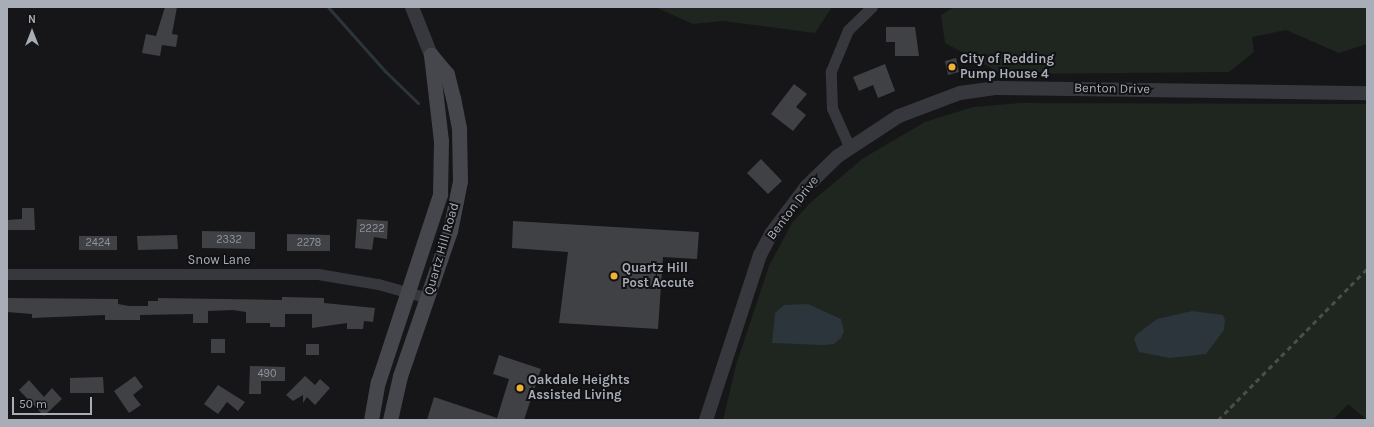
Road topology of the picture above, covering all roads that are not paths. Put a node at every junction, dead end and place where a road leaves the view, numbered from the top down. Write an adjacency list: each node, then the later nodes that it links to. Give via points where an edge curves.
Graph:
1 (412, 7): 3 (street, Quartz Hill Road)
2 (872, 7): 5 (street, via 848,30 832,71 832,108)
3 (431, 55): 7 (main road, Quartz Hill Road, via 441,141 440,194); 8 (main road, Quartz Hill Road, via 449,80 459,128 460,169 454,214)
4 (1367, 93): 5 (street, Benton Drive, via 997,88 930,102 899,116)
5 (849, 146): 11 (street, Benton Drive, via 806,186 760,254)
6 (7, 274): 7 (street, Snow Lane, via 318,274)
7 (407, 292): 8 (street, Snow Lane); 9 (main road, Quartz Hill Road, via 378,382)
8 (428, 298): 10 (main road, Quartz Hill Road, via 398,381)
9 (370, 420)
10 (390, 420)
11 (706, 420)

